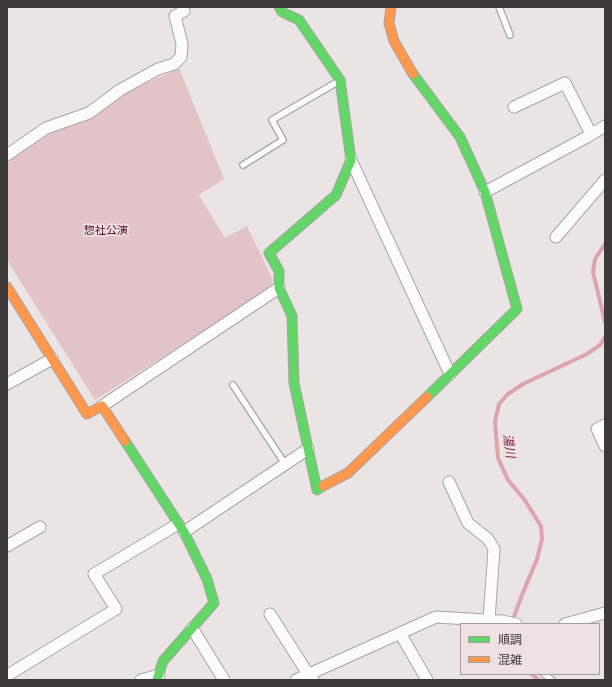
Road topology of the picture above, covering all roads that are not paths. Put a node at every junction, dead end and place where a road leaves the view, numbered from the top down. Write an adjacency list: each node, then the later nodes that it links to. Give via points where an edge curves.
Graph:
1 (279, 7): 6 (street, via 282,12 299,20)
2 (391, 7): 14 (street, via 389,23 394,41 409,69 460,136)
3 (499, 7): 5 (lane)
4 (187, 8): 10 (street, via 175,16 182,44 180,57 174,64 158,69 120,90 89,112 46,128)
5 (510, 35)
6 (340, 80): 11 (street); 12 (lane, via 272,120 283,140)
7 (514, 107): 9 (street, via 565,83)
8 (604, 128): 9 (street)
9 (591, 134): 14 (street)
10 (7, 155)
11 (350, 160): 17 (street, via 336,195 268,253 279,271); 19 (street)
12 (243, 165)
13 (605, 180): 15 (street)
14 (485, 192): 19 (street, via 517,309)
15 (556, 237)
16 (7, 287): 18 (street)
17 (279, 288): 22 (street); 25 (street, via 292,316 294,382)
18 (52, 359): 20 (street); 22 (street, via 87,414)
19 (450, 374): 25 (street, via 348,473 317,490)
20 (7, 384)
21 (233, 385): 26 (lane)
22 (102, 406): 29 (street)
23 (605, 425): 24 (street, via 597,429)
24 (605, 446)
25 (308, 449): 26 (street)
26 (285, 464): 29 (street)
27 (449, 482): 33 (street, via 468,522 494,549)
28 (40, 527): 30 (street)
29 (181, 528): 36 (street, via 207,579 214,603); 38 (street, via 94,574 116,609)
30 (7, 546)
31 (605, 613): 35 (street)
32 (270, 614): 40 (street)
33 (489, 620): 34 (street); 37 (street, via 436,616)
34 (511, 623)
35 (569, 623)
36 (192, 628): 39 (street, via 163,661); 43 (street)
37 (400, 633): 40 (street); 45 (street)
38 (7, 674): 41 (street)
39 (158, 677): 42 (street)
40 (311, 677): 44 (street)
41 (10, 680)
42 (141, 680)
43 (224, 680)
44 (296, 680)
45 (427, 680)

